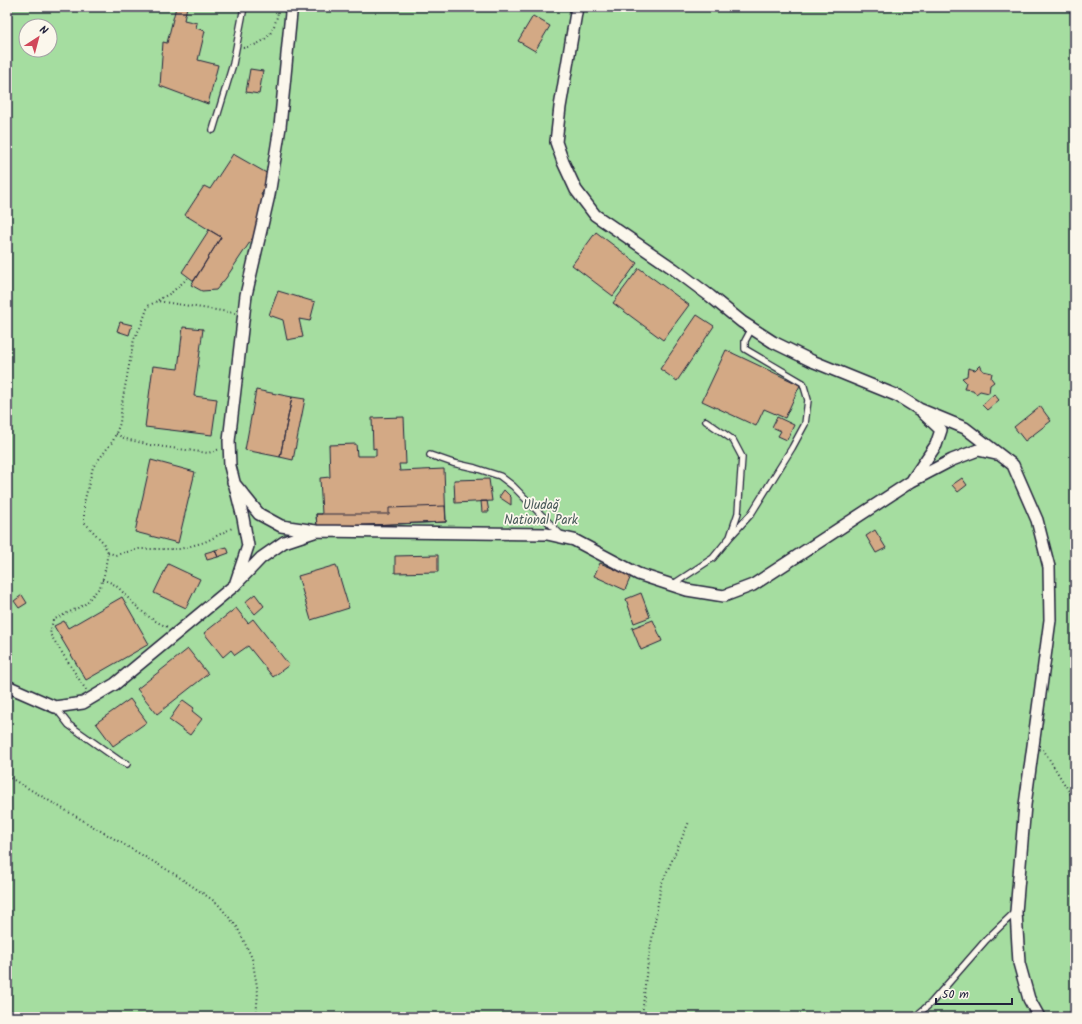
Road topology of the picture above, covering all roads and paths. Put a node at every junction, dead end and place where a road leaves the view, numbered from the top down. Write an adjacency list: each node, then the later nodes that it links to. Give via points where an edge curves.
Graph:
1 (244, 7): 5 (lane)
2 (280, 7): 5 (path, via 270,35 261,43)
3 (290, 7): 9 (street, via 280,127 269,196)
4 (577, 7): 10 (street, via 556,142 576,190 595,215)
5 (236, 49): 6 (lane)
6 (214, 130)
7 (189, 277): 8 (path)
8 (157, 301): 9 (path); 13 (path, via 148,306 142,326 134,339)
9 (244, 314): 14 (street)
10 (752, 328): 11 (street, via 773,342 812,361 898,396); 22 (lane, via 745,341 745,349 803,383 808,400 805,424 792,448 751,514)
11 (919, 409): 15 (street, via 965,428); 17 (street, via 940,430 936,445)
12 (706, 421): 22 (lane, via 733,440 742,457 738,513)
13 (116, 434): 14 (path, via 150,445 208,453); 23 (path, via 93,467 84,503 84,522 102,541)
14 (229, 447): 18 (street)
15 (999, 454): 17 (street, via 978,450 952,460); 31 (street, via 1013,465 1037,520 1049,567 1050,620)
16 (430, 455): 21 (lane, via 500,476)
17 (912, 481): 26 (street, via 753,585 724,596)
18 (233, 482): 19 (street); 20 (street, via 259,514 281,526)
19 (244, 522): 23 (path, via 205,542 180,549 139,549 115,555); 25 (street, via 248,546)
20 (316, 531): 21 (street, via 547,534); 25 (street, via 284,542 261,558)
21 (564, 538): 26 (street, via 574,540 638,574)
22 (730, 538): 26 (lane, via 713,558)
23 (108, 552): 24 (path)
24 (102, 580): 27 (path, via 119,587 152,619 167,627); 29 (path, via 100,587 84,605 53,620 50,634)
25 (234, 586): 27 (street)
26 (672, 586)
27 (181, 630): 29 (street, via 115,684)
28 (7, 686): 30 (street)
29 (91, 698): 30 (street, via 83,703)
30 (55, 707): 32 (lane, via 69,725)
31 (1034, 734): 34 (path); 36 (street)
32 (127, 764)
33 (7, 776): 37 (path, via 176,875 217,903 237,927 252,958 258,992)
34 (1075, 801)
35 (689, 822): 38 (path, via 661,886 646,975)
36 (1016, 912): 39 (lane, via 986,940); 40 (street, via 1019,963 1029,999)
37 (256, 1017)
38 (642, 1017)
39 (916, 1017)
40 (1039, 1017)

